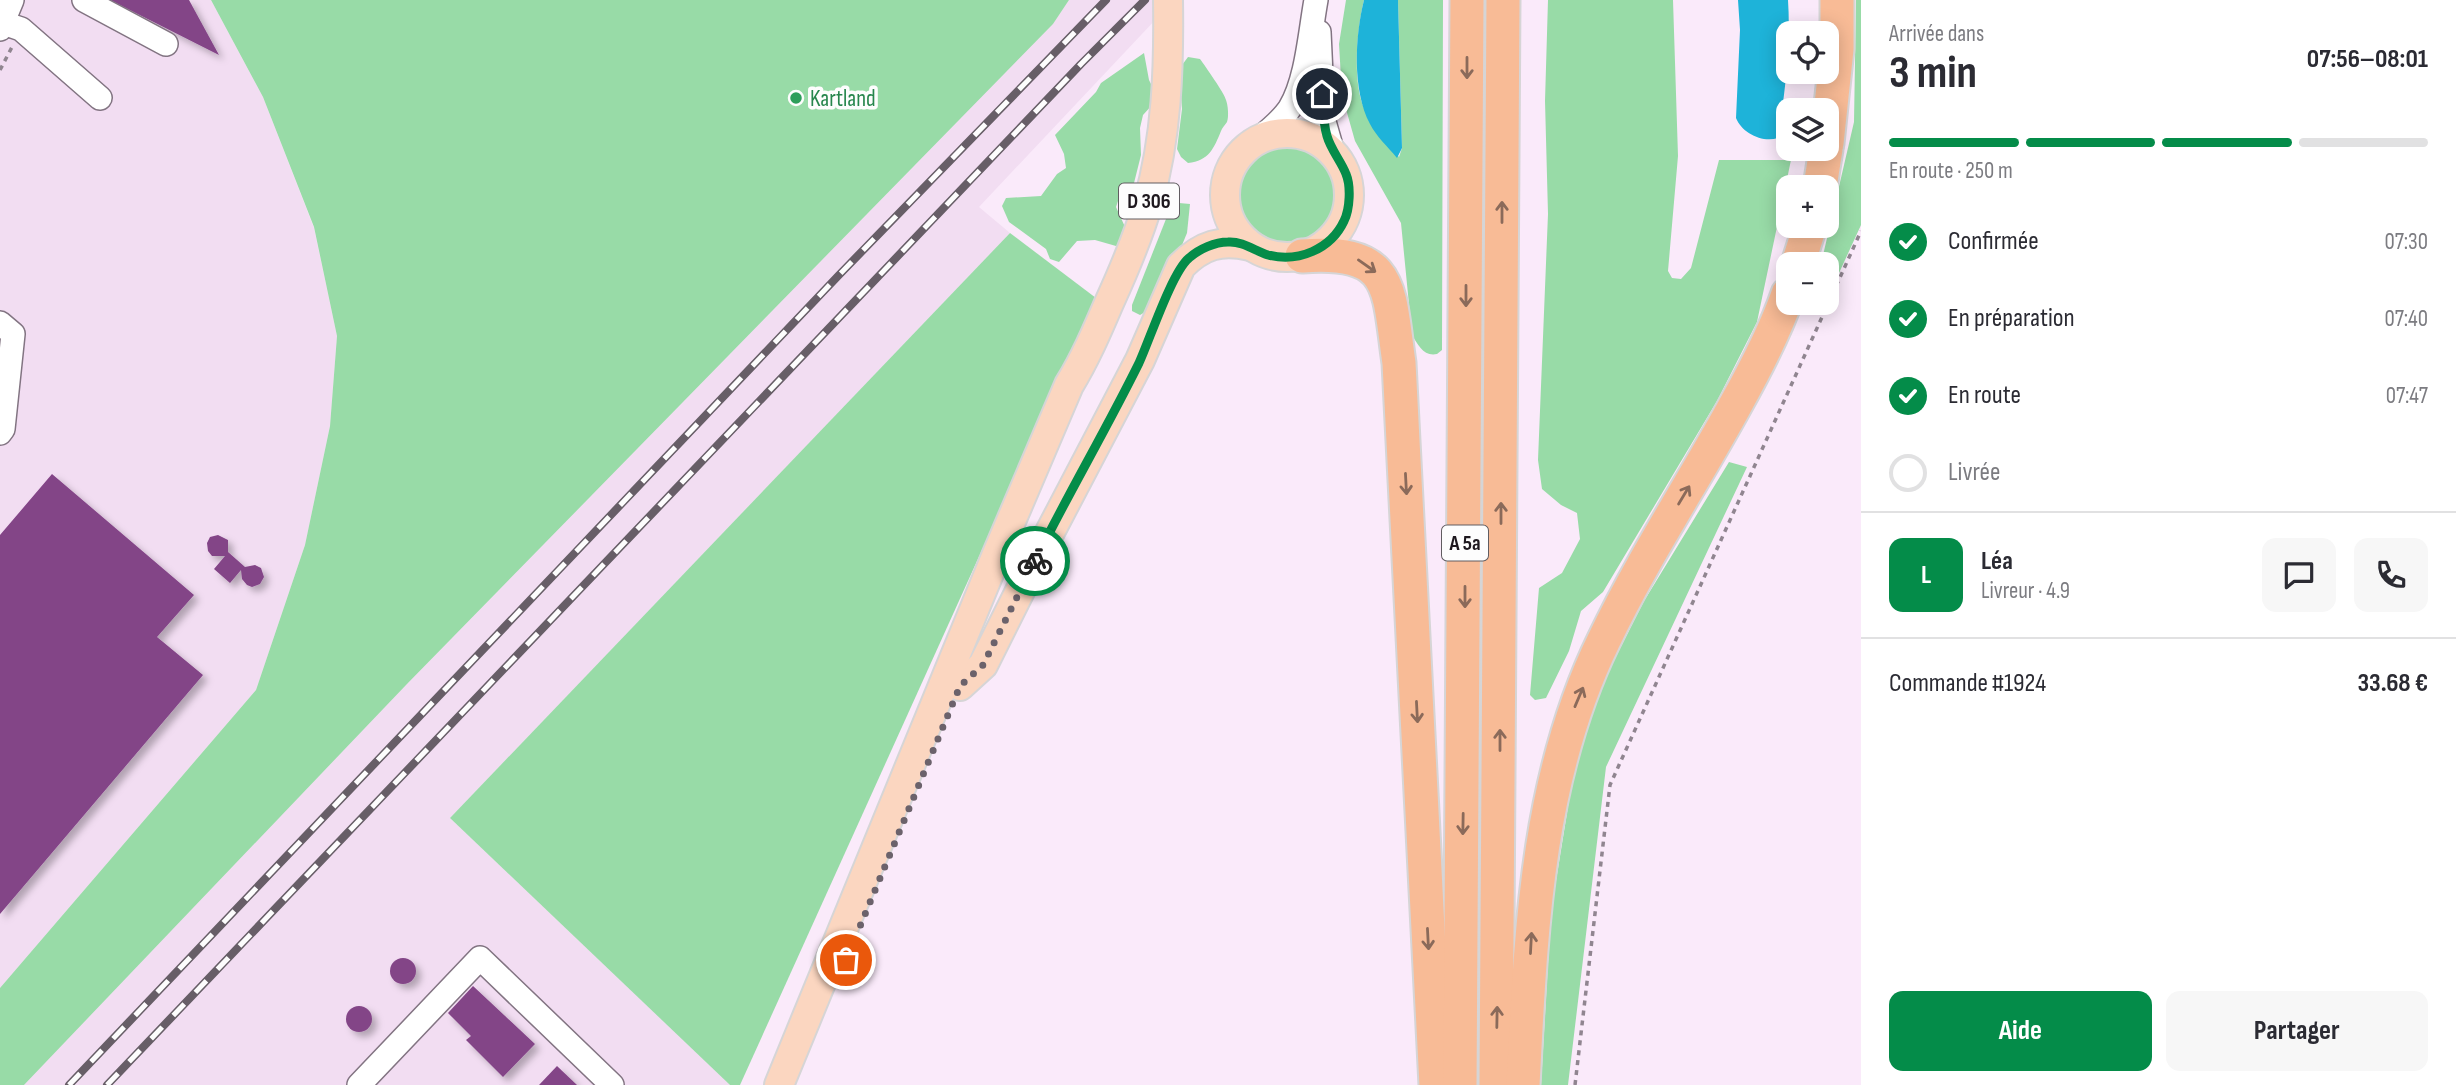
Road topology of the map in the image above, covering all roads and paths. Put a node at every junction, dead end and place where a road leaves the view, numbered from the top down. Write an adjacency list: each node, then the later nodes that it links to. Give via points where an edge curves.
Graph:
1 (12, 0): 8 (street)
2 (84, 0): 9 (street)
3 (1168, 0): 19 (main road, D 306, via 1167,91 1149,201 1135,246)
4 (1317, 0): 12 (street, via 1300,87 1278,123); 13 (street, via 1323,118)
5 (1467, 0): 27 (highway, A 5a, one-way to 27)
6 (1503, 0): 28 (highway, A 5a, one-way to 6)
7 (1838, 0): 11 (highway)
8 (1, 26): 10 (street, via 21,29)
9 (166, 44)
10 (100, 98)
11 (1832, 98)
12 (1254, 143): 13 (main road, via 1275,133 1296,133 1316,139); 15 (main road, via 1241,152 1224,190 1234,231)
13 (1333, 153): 16 (main road, via 1347,175 1346,219 1319,249)
14 (1861, 231): 30 (path, via 1610,785)
15 (1250, 246): 16 (main road, via 1267,255); 21 (main road, via 1230,241 1214,244 1181,266 1140,360 983,665)
16 (1302, 256): 26 (highway, one-way to 26, via 1329,254 1372,266 1390,300 1399,363)
17 (1779, 315): 29 (highway, one-way to 17, via 1532,926 1544,828 1575,707 1637,575 1757,366)
18 (0, 323): 20 (street, via 13,334)
19 (1084, 360): 21 (main road, D 306, via 1078,390); 24 (main road, D 306, via 1002,542)
20 (0, 433)
21 (960, 686): 25 (main road, D 306)
22 (359, 1085): 23 (street, via 480,958)
23 (612, 1085)
24 (779, 1085)
25 (794, 1085)
26 (1436, 1085)
27 (1460, 1085)
28 (1496, 1085)
29 (1523, 1085)
30 (1575, 1085)

